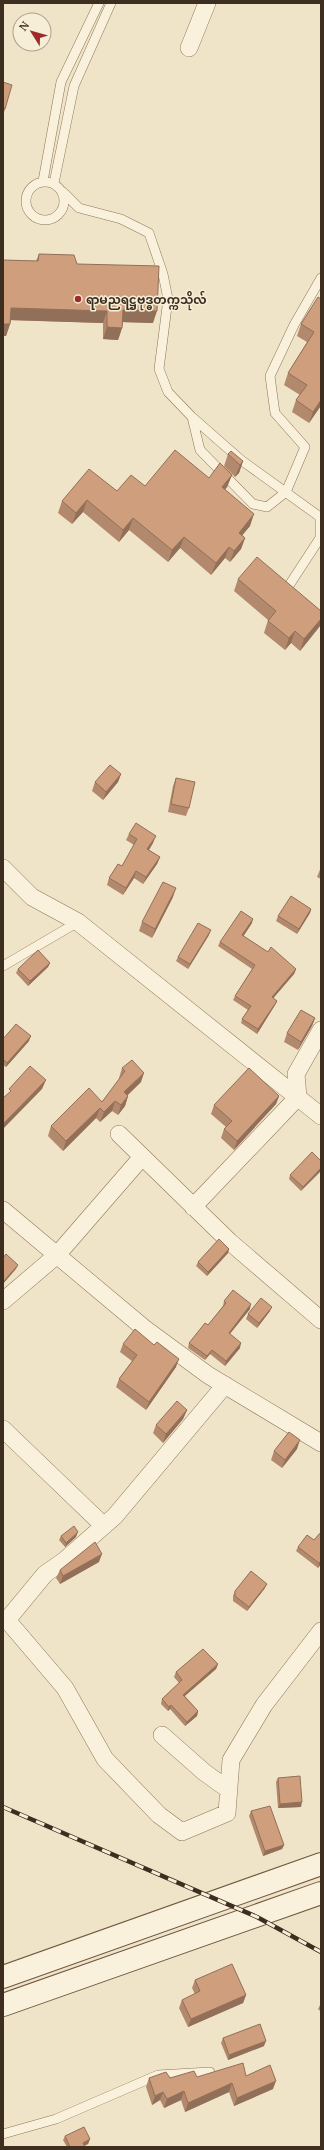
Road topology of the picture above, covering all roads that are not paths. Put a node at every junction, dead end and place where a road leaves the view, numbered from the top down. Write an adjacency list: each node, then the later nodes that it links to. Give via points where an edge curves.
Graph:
1 (99, 3): 5 (lane, via 61,82)
2 (111, 3): 6 (lane, via 74,86)
3 (207, 3): 4 (street)
4 (189, 48)
5 (43, 181): 6 (lane); 7 (lane, via 32,186 26,198 28,211 39,219 57,216 64,205)
6 (54, 183): 7 (lane)
7 (63, 192): 9 (lane, via 79,208 121,219 149,232 163,274 168,299 159,369 168,392)
8 (321, 278): 10 (lane, via 294,325 270,376 275,413 305,447)
9 (192, 417): 10 (lane, via 241,460); 10 (lane, via 200,450 253,504 267,507)
10 (286, 492): 11 (lane, via 320,517 320,538)
11 (290, 584)
12 (3, 868): 13 (street, via 32,898)
13 (78, 922): 14 (lane); 16 (street)
14 (3, 966)
15 (321, 1030): 16 (street, via 296,1074)
16 (298, 1097): 17 (street); 20 (street)
17 (321, 1116)
18 (118, 1134): 19 (street)
19 (142, 1157): 20 (street); 22 (street)
20 (194, 1207): 24 (street, via 230,1242)
21 (3, 1210): 22 (street)
22 (57, 1255): 23 (street); 25 (street, via 144,1328)
23 (3, 1301)
24 (321, 1320)
25 (225, 1385): 27 (street); 28 (street)
26 (3, 1429): 28 (street)
27 (321, 1443)
28 (104, 1526): 31 (street, via 45,1574 7,1620 65,1688 105,1759 159,1815 182,1832 227,1813)
29 (321, 1631): 31 (street, via 264,1705 231,1760)
30 (162, 1734): 31 (street, via 204,1772)
31 (229, 1790)
32 (321, 1864): 34 (main road)
33 (321, 1893): 35 (main road)
34 (3, 1977)
35 (3, 2005)
36 (210, 2072): 37 (lane, via 158,2074 56,2119)
37 (3, 2134)

